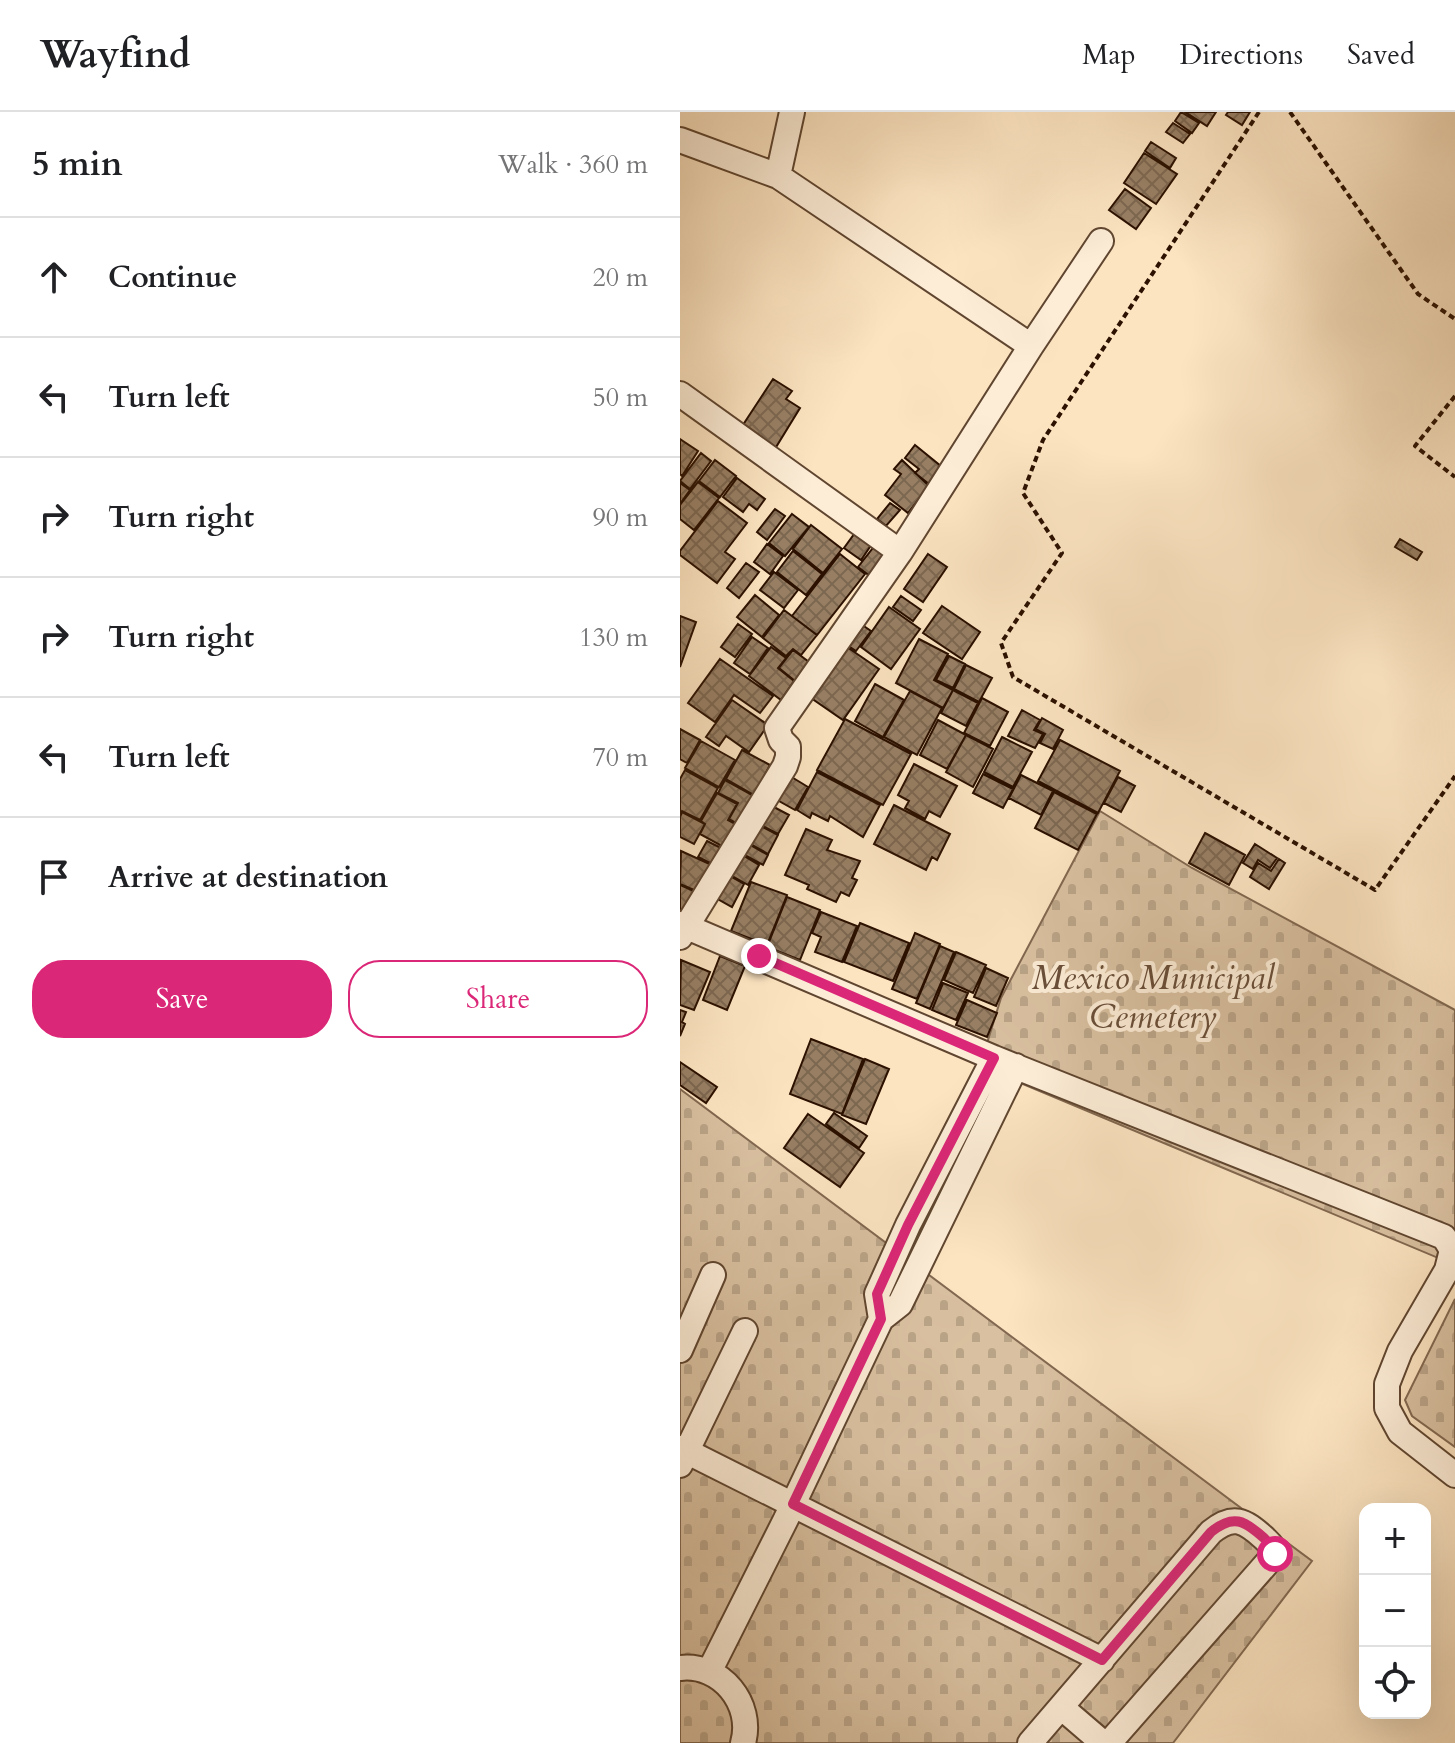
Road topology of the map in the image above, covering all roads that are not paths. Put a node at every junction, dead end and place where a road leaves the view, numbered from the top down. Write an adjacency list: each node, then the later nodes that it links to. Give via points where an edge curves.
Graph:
1 (792, 112): 3 (street)
2 (680, 140): 3 (street)
3 (778, 176): 5 (street)
4 (1101, 241): 5 (street)
5 (1031, 346): 7 (street)
6 (680, 394): 7 (street)
7 (900, 552): 8 (street, via 777,728 788,747 785,766)
8 (682, 929): 9 (street)
9 (1005, 1062): 10 (street); 11 (street); 17 (street, via 1444,1237 1452,1250 1447,1270 1400,1351 1387,1384 1387,1408 1400,1432)
10 (908, 1225): 11 (street); 13 (street, via 877,1294)
11 (934, 1239): 13 (street, via 900,1304)
12 (713, 1275): 15 (street)
13 (881, 1319): 18 (street)
14 (745, 1331): 16 (street)
15 (680, 1350)
16 (682, 1455): 18 (street)
17 (1455, 1475)
18 (793, 1504): 19 (street); 21 (street)
19 (1102, 1660): 22 (street); 26 (street, via 1223,1522 1239,1520 1276,1551)
20 (680, 1668): 21 (street)
21 (709, 1672): 23 (street, via 737,1697 744,1715)
22 (1061, 1707): 24 (street); 25 (street)
23 (743, 1743)
24 (1030, 1743)
25 (1103, 1743)
26 (1109, 1743)

